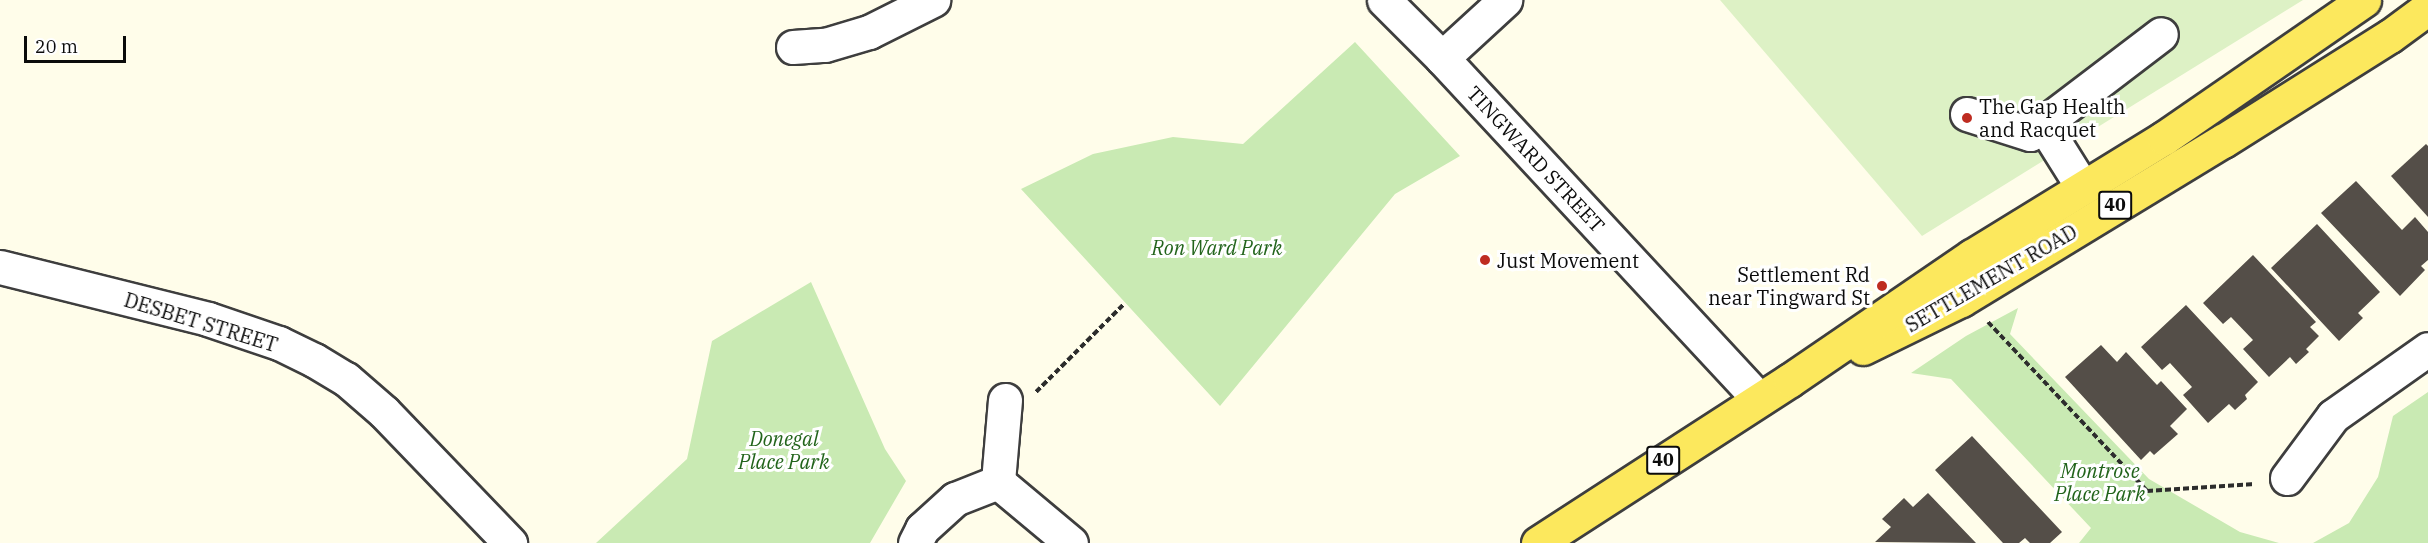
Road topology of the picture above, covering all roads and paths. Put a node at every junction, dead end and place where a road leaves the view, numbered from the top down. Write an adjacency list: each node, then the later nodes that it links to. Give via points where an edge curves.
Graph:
1 (933, 0): 7 (street, via 869,32 825,45)
2 (1384, 0): 8 (street, TINGWARD STREET)
3 (1505, 0): 8 (street)
4 (2364, 0): 11 (main road, SETTLEMENT ROAD / 40)
5 (2428, 8): 16 (main road, SETTLEMENT ROAD / 40, via 2233,135 1961,300 1904,330)
6 (2161, 34): 10 (street)
7 (793, 47)
8 (1442, 58): 18 (street, TINGWARD STREET)
9 (1968, 114): 10 (street, via 2030,134)
10 (2043, 124): 11 (street)
11 (2084, 188): 16 (main road, SETTLEMENT ROAD / 40, via 1972,256)
12 (0, 267): 21 (street, DESBET STREET, via 208,319 279,343 314,360 346,380 384,412)
13 (1123, 305): 17 (path, via 1036,392)
14 (1988, 321): 19 (path, via 2147,491 2245,486)
15 (2428, 349): 19 (street, via 2333,416)
16 (1790, 380): 18 (main road, SETTLEMENT ROAD / 40)
17 (1005, 399): 20 (street)
18 (1759, 399): 24 (main road, SETTLEMENT ROAD / 40)
19 (2288, 478)
20 (998, 482): 22 (street, via 955,500 922,529); 23 (street)
21 (510, 543)
22 (915, 543)
23 (1071, 543)
24 (1538, 543)

